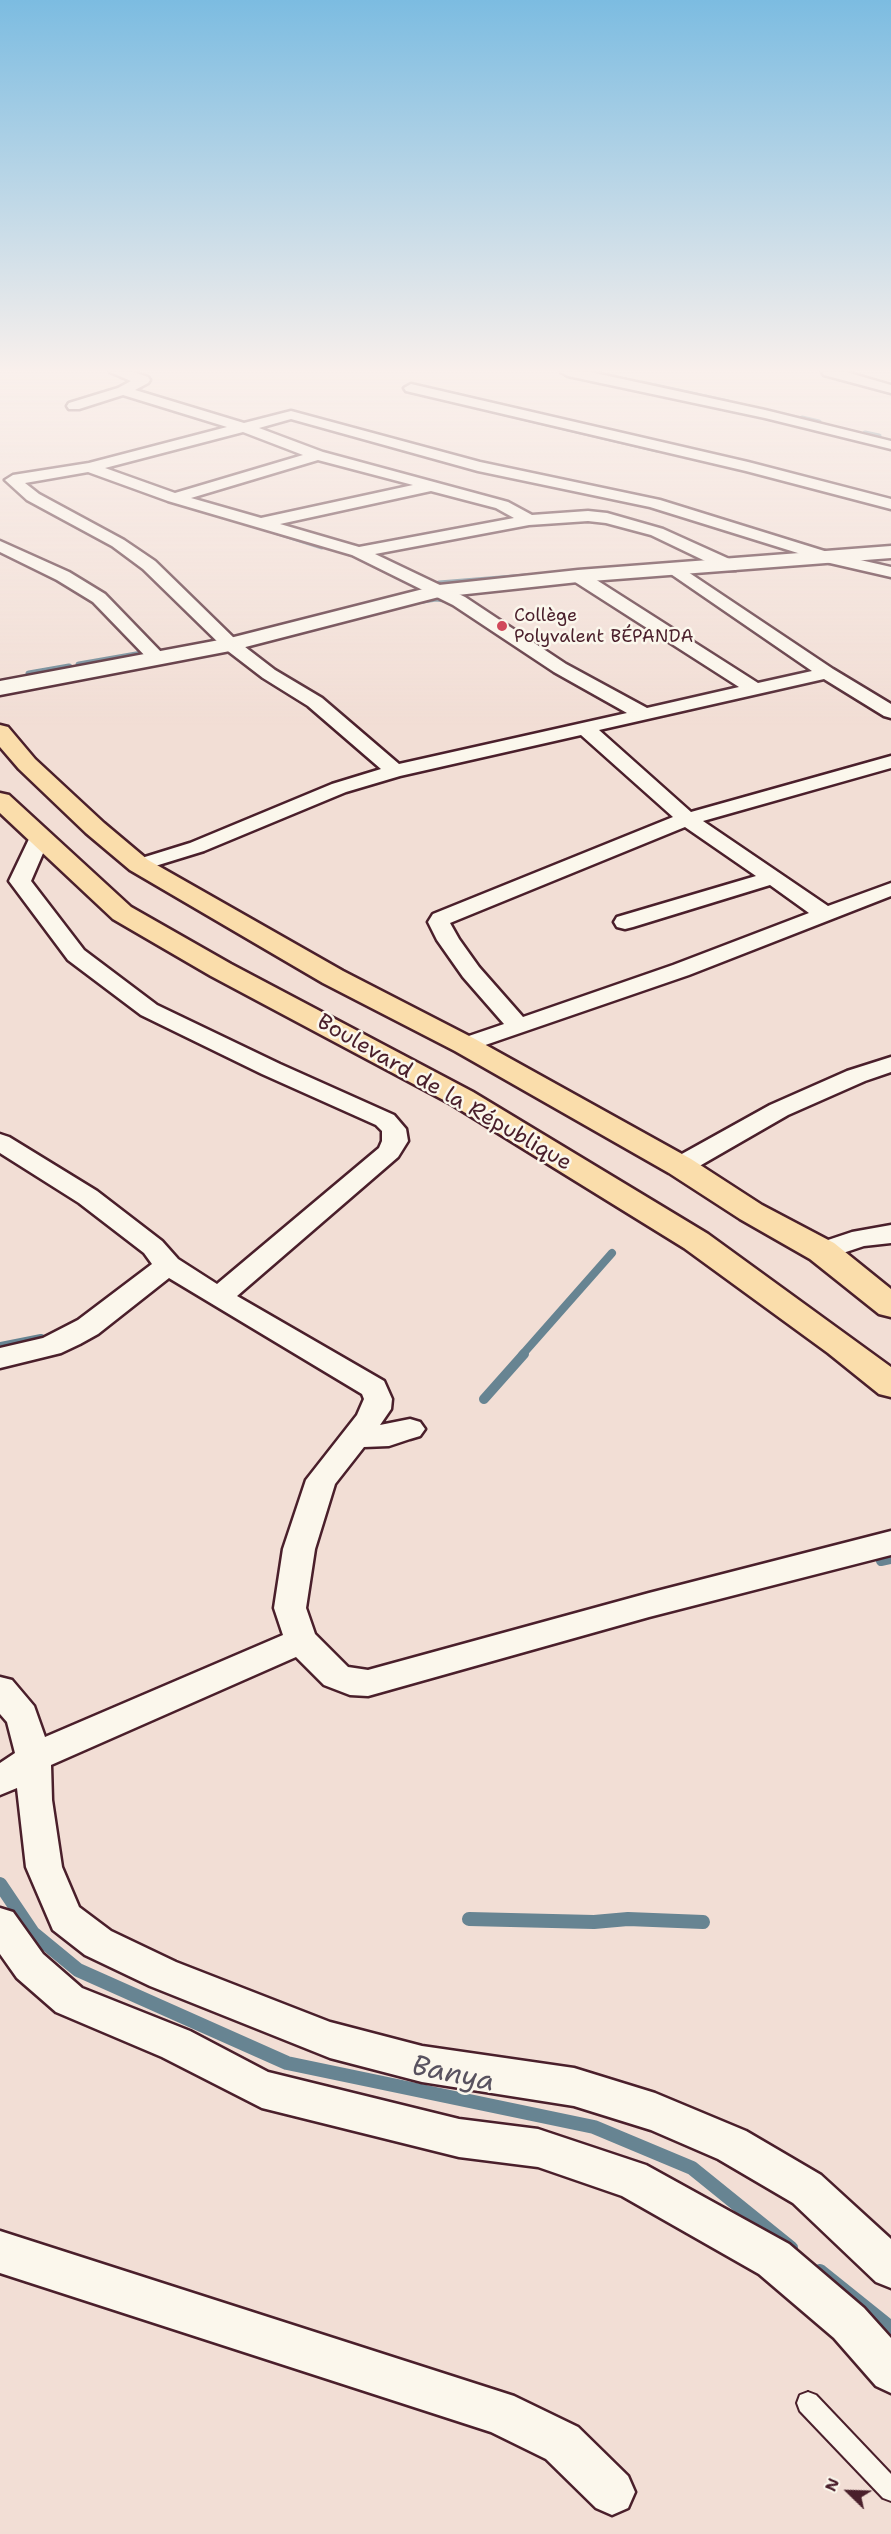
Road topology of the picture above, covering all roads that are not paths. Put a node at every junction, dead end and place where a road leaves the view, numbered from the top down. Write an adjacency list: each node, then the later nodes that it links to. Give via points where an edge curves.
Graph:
1 (24, 490): 21 (street, via 149,565)
2 (153, 490): 8 (street)
3 (200, 490): 8 (street)
4 (411, 490): 11 (street)
5 (446, 490): 10 (street, via 502,505)
6 (593, 490): 15 (street, via 654,503)
7 (838, 490): 9 (street)
8 (174, 498): 11 (street)
9 (891, 504)
10 (529, 520): 13 (street); 16 (street, via 607,518 657,532)
11 (261, 524): 13 (street)
12 (0, 546): 22 (street, via 99,598)
13 (358, 552): 20 (street)
14 (891, 552): 15 (street)
15 (830, 558): 16 (street); 18 (street)
16 (730, 566): 17 (street)
17 (673, 570): 19 (street); 23 (street)
18 (891, 572)
19 (578, 576): 20 (street); 25 (street)
20 (439, 591): 21 (street); 27 (street, via 560,668)
21 (230, 644): 22 (street); 31 (street, via 315,702)
22 (158, 658): 24 (street)
23 (827, 673): 25 (street); 26 (street)
24 (0, 688)
25 (756, 690): 27 (street)
26 (891, 712)
27 (645, 715): 28 (street)
28 (585, 728): 31 (street); 33 (street)
29 (0, 732): 35 (main road, Boulevard de la République, via 35,772)
30 (891, 762): 33 (street)
31 (395, 771): 35 (street, via 339,788 197,847)
32 (0, 800): 34 (main road, Boulevard de la République)
33 (687, 819): 36 (street); 40 (street, via 439,921 471,972)
34 (40, 837): 48 (street, via 20,881 76,955 149,1010 384,1120 394,1129 395,1141 389,1152); 51 (main road, Boulevard de la République, via 122,913 462,1098 685,1234)
35 (139, 865): 41 (main road, Boulevard de la République, via 333,977)
36 (772, 878): 38 (street); 39 (street)
37 (891, 889): 38 (street)
38 (824, 914): 40 (street)
39 (625, 922)
40 (519, 1027): 41 (street)
41 (465, 1046): 44 (main road, Boulevard de la République)
42 (891, 1064): 44 (street, via 779,1110)
43 (0, 1142): 47 (street, via 88,1197 153,1247)
44 (680, 1166): 46 (main road, Boulevard de la République, via 751,1212)
45 (891, 1234): 46 (street, via 861,1238)
46 (822, 1251): 49 (main road, Boulevard de la République)
47 (168, 1265): 48 (street); 50 (street, via 70,1337 51,1346)
48 (218, 1297): 53 (street, via 374,1388 376,1409)
49 (891, 1306)
50 (0, 1358)
51 (891, 1385)
52 (410, 1429): 53 (street)
53 (355, 1437): 55 (street, via 321,1480 299,1549 290,1608)
54 (891, 1543): 55 (street, via 368,1683 336,1676)
55 (301, 1641): 57 (street)
56 (0, 1690): 57 (street, via 22,1716)
57 (18, 1768): 60 (street, via 35,1800 44,1867 66,1918 98,1944 330,2040 422,2064 574,2087 655,2112 732,2145 807,2189)
58 (0, 1924): 61 (street, via 30,1966 69,2000 176,2044 262,2089 459,2138 538,2148 632,2179 774,2259 849,2323)
59 (0, 2252): 64 (street, via 498,2412 562,2443)
60 (891, 2267)
61 (891, 2372)
62 (808, 2403): 63 (lane)
63 (891, 2490)
64 (612, 2492)

